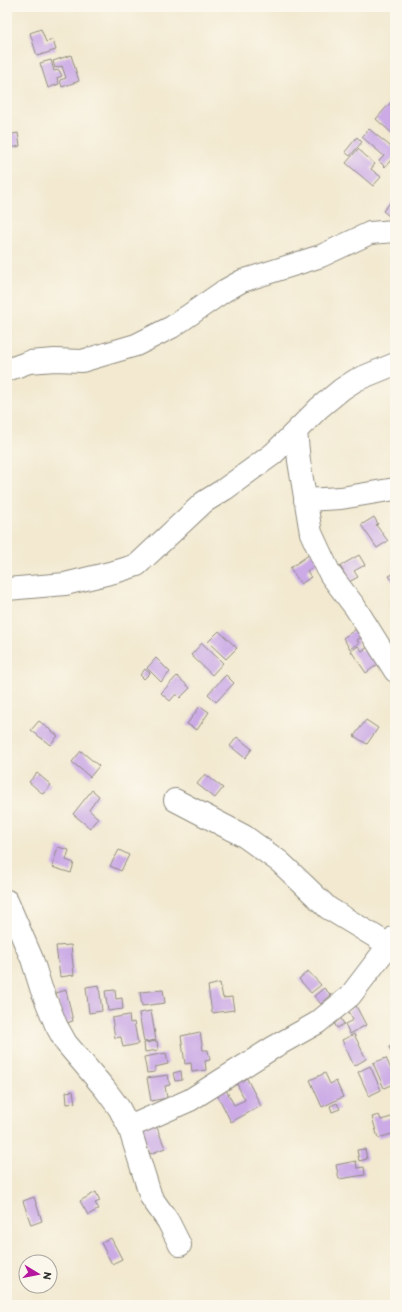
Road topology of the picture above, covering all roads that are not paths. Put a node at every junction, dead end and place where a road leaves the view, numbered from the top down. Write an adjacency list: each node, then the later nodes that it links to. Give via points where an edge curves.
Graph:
1 (395, 231): 3 (street, via 370,234 321,256 242,281 172,327 136,345 82,361 29,362)
2 (395, 364): 4 (street, via 356,380 342,389)
3 (7, 370)
4 (296, 431): 6 (street); 7 (street, via 259,465 204,502 137,565 65,584)
5 (395, 488): 6 (street, via 341,498)
6 (305, 500): 8 (street, via 311,533 330,574 355,607)
7 (7, 588)
8 (395, 672)
9 (175, 800): 11 (street, via 244,836 280,862 328,908)
10 (7, 901): 12 (street, via 62,1036 119,1108)
11 (393, 941): 12 (street, via 350,996 316,1023 190,1100)
12 (129, 1127): 13 (street, via 151,1197 168,1221)
13 (180, 1245)

